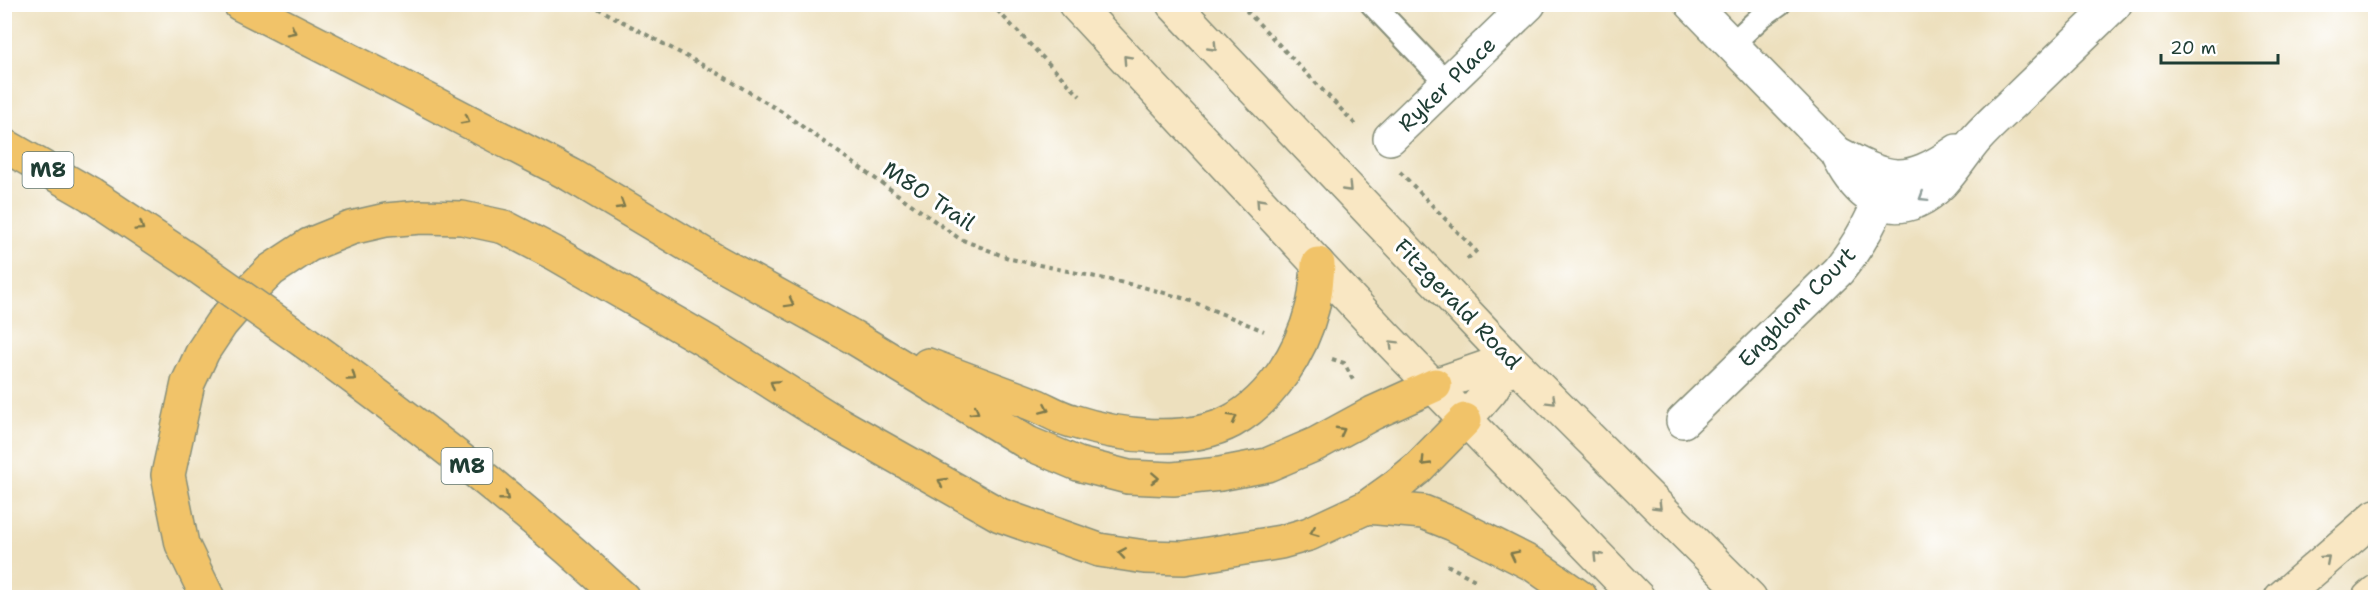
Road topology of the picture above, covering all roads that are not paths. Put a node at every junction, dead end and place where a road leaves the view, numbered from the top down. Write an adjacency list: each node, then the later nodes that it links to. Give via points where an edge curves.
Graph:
1 (240, 4): 15 (highway, one-way to 15, via 571,176)
2 (1075, 4): 14 (street, one-way to 2)
3 (1173, 4): 16 (street, Fitzgerald Road, one-way to 16)
4 (1372, 4): 10 (lane)
5 (1529, 4): 10 (street, Ryker Place)
6 (1692, 4): 9 (street)
7 (1779, 4): 9 (lane)
8 (2115, 4): 13 (street, via 1976,138)
9 (1731, 45): 13 (street, via 1837,153 1867,169)
10 (1448, 84): 11 (street, Ryker Place)
11 (1390, 138)
12 (4, 145): 24 (highway, M8, one-way to 24, bridge, via 91,195 305,342 417,424)
13 (1883, 190): 19 (street, Engblom Court, via 1856,249 1838,271)
14 (1318, 264): 15 (highway, one-way to 14, via 1071,421 1152,437 1192,434 1232,421 1259,401 1283,373 1299,346 1313,308); 17 (street, one-way to 14)
15 (853, 337): 17 (highway, one-way to 17, via 1028,444 1078,464 1128,477 1173,479 1267,465)
16 (1510, 359): 17 (street); 18 (street, via 1491,390); 27 (street, Fitzgerald Road, one-way to 27)
17 (1435, 385): 18 (street)
18 (1465, 420): 20 (highway, one-way to 20, via 1417,470); 26 (street, one-way to 18)
19 (1683, 421)
20 (1367, 507): 23 (highway, one-way to 23, via 1309,534 1225,553 1185,558 1099,550 1000,515 830,419 554,252 504,227 462,218 421,217 351,228 309,245 271,270 221,324 203,351 188,383 168,475 182,544); 25 (highway, one-way to 20, via 1534,565 1453,524 1422,512)
21 (2376, 516): 28 (street, one-way to 21)
22 (2376, 592): 29 (street)
23 (208, 597)
24 (623, 597)
25 (1581, 597)
26 (1638, 597)
27 (1750, 597)
28 (2282, 597)
29 (2369, 597)

